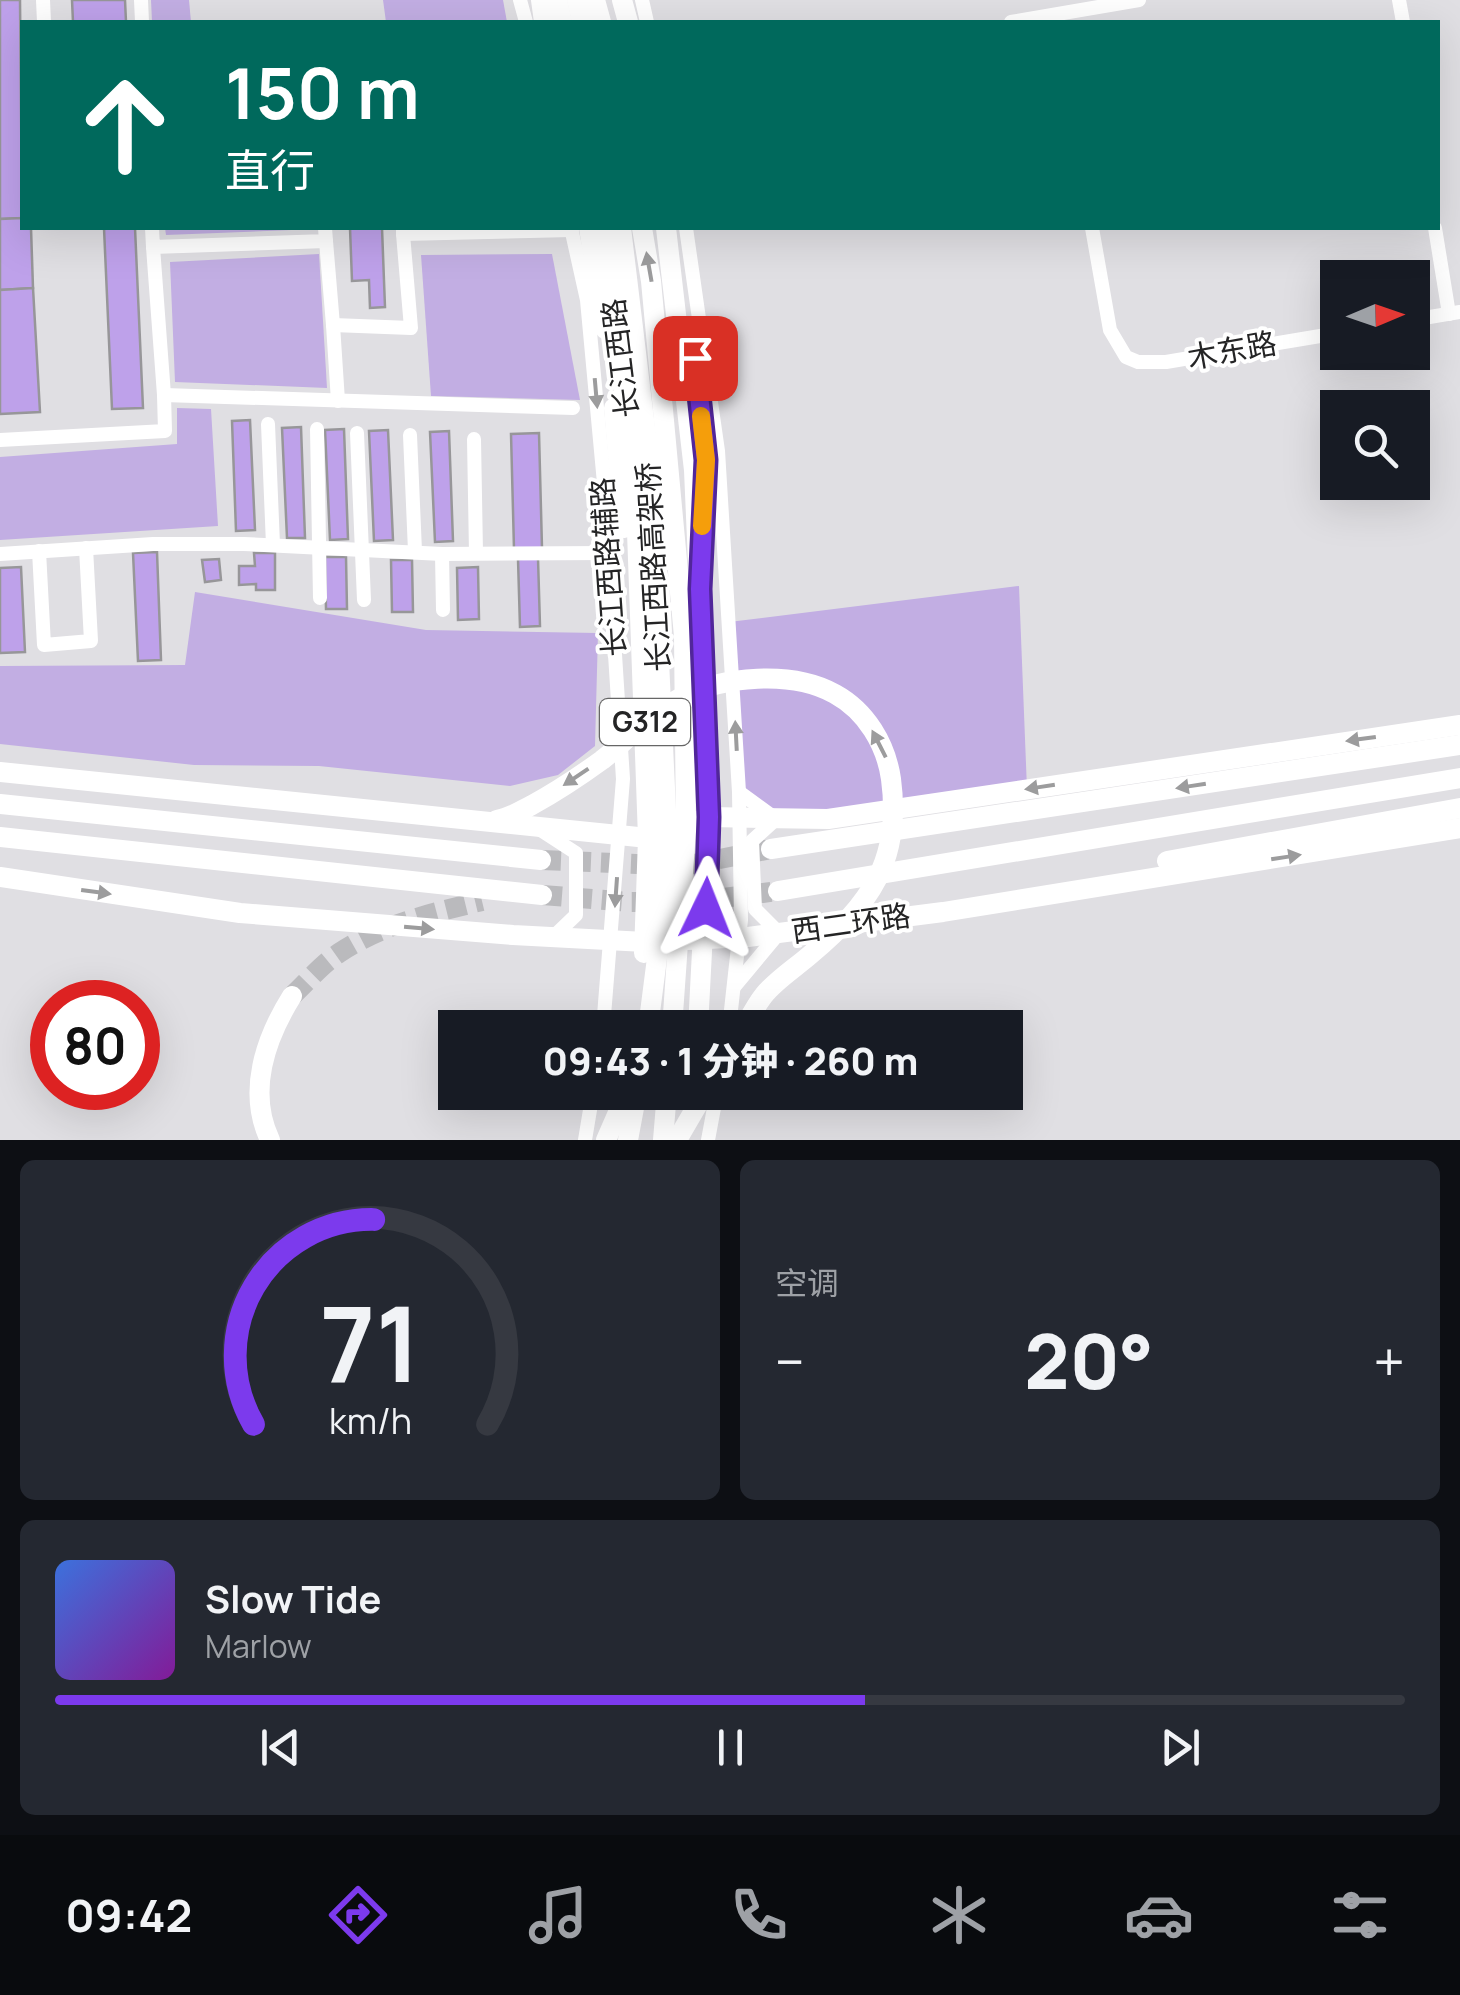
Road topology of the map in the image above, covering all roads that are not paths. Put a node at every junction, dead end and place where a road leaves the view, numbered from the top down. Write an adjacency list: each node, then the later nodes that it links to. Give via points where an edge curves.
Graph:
1 (1139, 0): 2 (street)
2 (1055, 12): 3 (street)
3 (1021, 20)
4 (152, 230): 18 (street)
5 (461, 230): 16 (street)
6 (577, 230): 38 (street, 长江西路辅路, one-way to 38)
7 (578, 230): 45 (highway, via 608,352 628,576)
8 (603, 230): 45 (highway, 长江西路 / G312, via 635,476)
9 (621, 230): 78 (highway, 长江西路高架桥, via 650,470 666,832)
10 (642, 230): 79 (highway, 长江西路高架桥, one-way to 10, via 686,830 684,636)
11 (666, 230): 42 (highway, 长江西路 / G312, via 694,470)
12 (677, 230): 42 (highway, via 706,460)
13 (686, 230): 51 (street, one-way to 13, via 718,451)
14 (1092, 230): 22 (street, 木东路, via 1110,330 1126,358 1166,362)
15 (1436, 230): 19 (street)
16 (403, 231): 21 (street, via 410,328)
17 (326, 234): 18 (street); 21 (street)
18 (153, 247): 23 (street)
19 (1455, 313): 20 (street)
20 (1430, 317)
21 (333, 325): 24 (street)
22 (1320, 336)
23 (164, 396): 24 (street); 31 (street, via 165,431)
24 (338, 400): 25 (street)
25 (573, 408)
26 (268, 424): 32 (street)
27 (316, 430): 33 (street)
28 (357, 433): 35 (street)
29 (410, 436): 37 (street)
30 (474, 439): 41 (street)
31 (0, 440)
32 (273, 544): 33 (street); 34 (street)
33 (321, 546): 35 (street); 43 (street)
34 (86, 548): 36 (street); 36 (street, via 91,642 44,645)
35 (362, 548): 37 (street); 44 (street)
36 (39, 551): 39 (street)
37 (415, 551): 40 (street)
38 (608, 553): 41 (street); 59 (street, 长江西路辅路, via 624,780)
39 (0, 554)
40 (442, 554): 41 (street); 46 (street)
41 (476, 554)
42 (700, 589): 54 (highway, 长江西路 / G312)
43 (320, 598)
44 (364, 600)
45 (641, 606): 61 (highway, 长江西路 / G312)
46 (443, 610)
47 (1459, 731): 56 (highway, one-way to 56, via 828,818); 62 (highway, one-way to 62)
48 (0, 772): 57 (highway)
49 (1460, 778): 65 (highway, 西二环路)
50 (0, 782): 73 (highway, one-way to 50, via 872,892 888,858 893,797 884,747 853,704 818,684 726,683 680,698 546,798 507,818 472,824 392,825)
51 (740, 792): 55 (street); 56 (street)
52 (0, 804): 63 (highway)
53 (1460, 808): 73 (highway, via 1020,887 921,909)
54 (709, 817): 55 (highway); 61 (highway); 70 (highway, 长江西路 / G312)
55 (740, 819): 56 (highway); 69 (street)
56 (776, 819): 67 (street, via 752,841 755,909)
57 (536, 827): 59 (highway); 68 (street, via 576,852 576,915)
58 (1460, 828): 67 (highway, 西二环路, one-way to 58)
59 (620, 836): 61 (highway); 71 (street, 长江西路辅路, one-way to 71)
60 (0, 837): 66 (highway, via 532,894)
61 (648, 838): 72 (highway, 长江西路 / G312)
62 (771, 849)
63 (541, 860)
64 (0, 878): 68 (highway, 西二环路, one-way to 68, via 240,913)
65 (778, 890)
66 (482, 901)
67 (779, 934): 69 (highway, 西二环路); 74 (street)
68 (552, 938): 71 (highway, 西二环路)
69 (739, 938): 70 (highway, 西二环路); 74 (street)
70 (705, 939): 72 (highway, 西二环路); 80 (highway, 长江西路 / G312)
71 (612, 942): 72 (highway, 西二环路); 76 (street, 长江西路辅路)
72 (645, 942): 77 (highway, 长江西路 / G312)
73 (826, 942): 82 (highway, via 764,994)
74 (734, 987): 81 (street)
75 (292, 996): 91 (highway, via 260,1065 262,1123)
76 (605, 1010)
77 (638, 1010)
78 (650, 1010)
79 (673, 1010)
80 (699, 1010)
81 (731, 1010)
82 (755, 1010)
83 (590, 1110): 92 (street)
84 (619, 1110): 93 (highway)
85 (621, 1110): 94 (highway)
86 (634, 1110): 95 (highway)
87 (666, 1110): 96 (highway)
88 (684, 1110): 97 (highway)
89 (695, 1110): 97 (highway)
90 (714, 1110): 98 (street)
91 (270, 1140)
92 (585, 1140)
93 (606, 1140)
94 (614, 1140)
95 (628, 1140)
96 (663, 1140)
97 (678, 1140)
98 (708, 1140)

